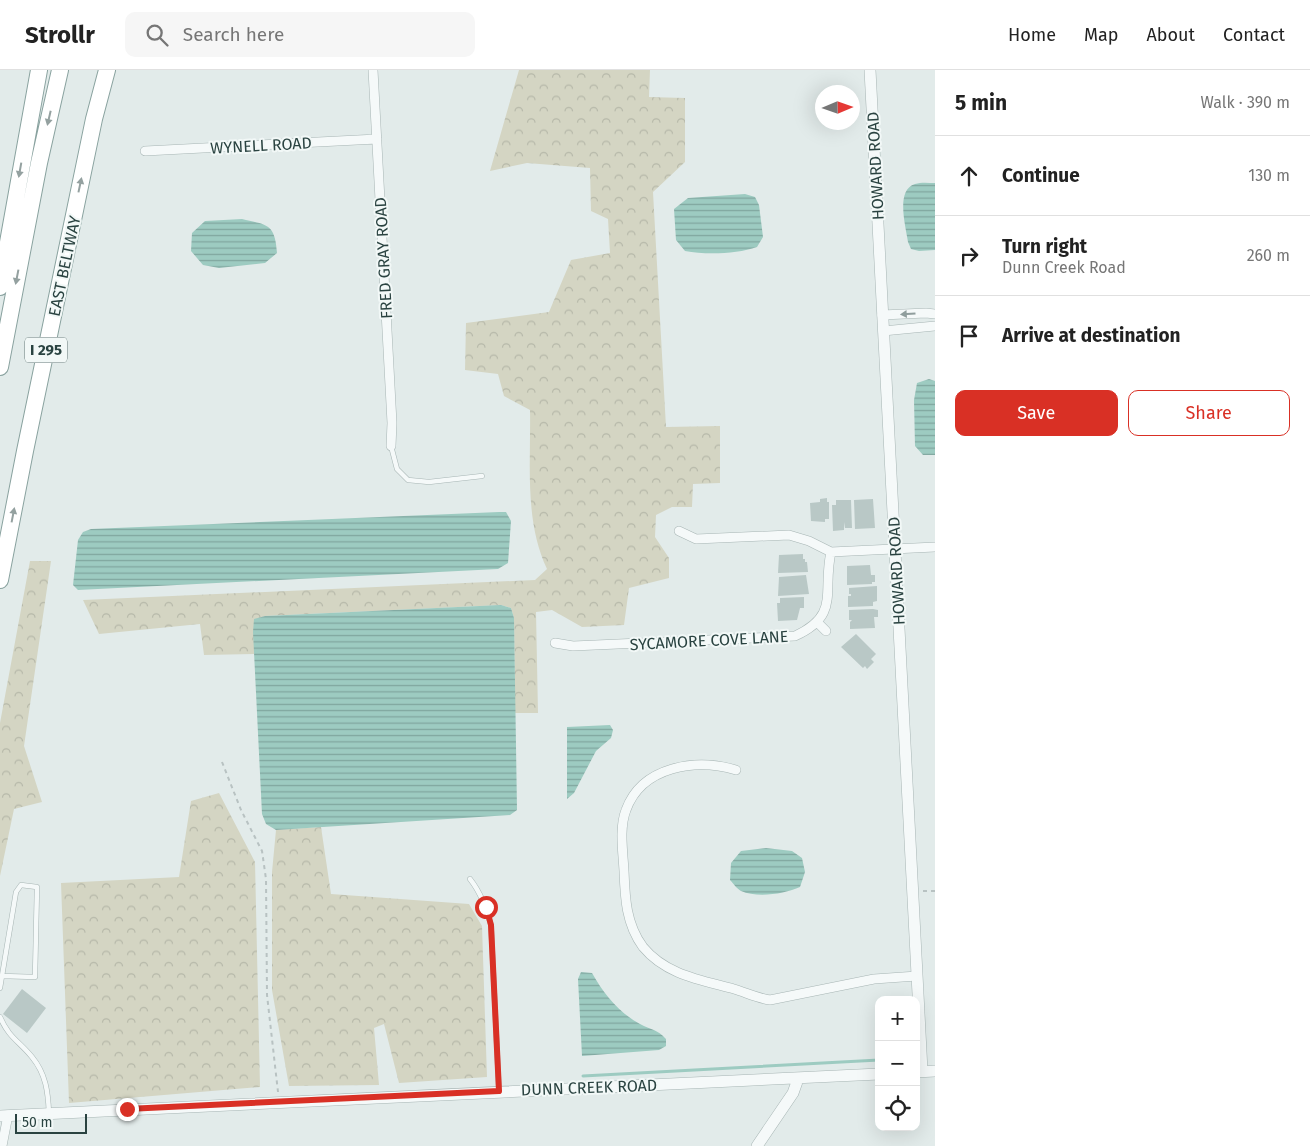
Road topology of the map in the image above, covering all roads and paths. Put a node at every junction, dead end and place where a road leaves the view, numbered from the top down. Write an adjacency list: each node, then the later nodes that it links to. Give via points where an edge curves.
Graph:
1 (39, 70): 10 (highway, one-way to 10)
2 (60, 70): 15 (highway, I 295, one-way to 15)
3 (107, 70): 7 (highway, EAST BELTWAY / I 295)
4 (112, 70): 7 (highway)
5 (373, 70): 8 (street, FRED GRAY ROAD)
6 (870, 70): 12 (street, HOWARD ROAD)
7 (94, 119): 22 (highway, EAST BELTWAY / I 295, one-way to 7)
8 (377, 139): 9 (street, WYNELL ROAD); 16 (street, FRED GRAY ROAD)
9 (145, 151)
10 (0, 287)
11 (935, 314): 12 (street, one-way to 12)
12 (882, 315): 14 (street, HOWARD ROAD)
13 (935, 326): 14 (street)
14 (883, 331): 20 (street, HOWARD ROAD)
15 (0, 368)
16 (392, 446): 17 (lane, via 397,469 408,480 429,482)
17 (482, 476)
18 (678, 531): 21 (street, via 696,539 789,535)
19 (935, 547): 20 (street)
20 (895, 549): 21 (street); 30 (street, HOWARD ROAD)
21 (831, 552): 23 (street, via 828,597)
22 (0, 580)
23 (818, 623): 24 (street); 25 (street, SYCAMORE COVE LANE, via 794,636 573,646)
24 (826, 631)
25 (554, 643)
26 (222, 762): 39 (path, via 262,851 266,879 267,994)
27 (736, 770): 30 (street, via 719,765 678,767 660,773 646,781 625,811 622,829 625,901 643,947 675,972 770,1000 874,979)
28 (470, 879): 38 (lane, via 486,907 491,925)
29 (2, 976): 29 (lane, via 16,892 20,885 36,887 35,977); 31 (lane)
30 (917, 976): 33 (street, HOWARD ROAD)
31 (0, 988)
32 (0, 1017): 40 (lane, via 11,1037 32,1057 41,1072 48,1088)
33 (918, 1041)
34 (920, 1071): 35 (street)
35 (935, 1071)
36 (875, 1074): 37 (street, DUNN CREEK ROAD)
37 (798, 1079): 38 (street, DUNN CREEK ROAD); 43 (street, via 793,1093)
38 (499, 1091): 39 (street, DUNN CREEK ROAD)
39 (280, 1102): 40 (street, DUNN CREEK ROAD)
40 (49, 1113): 41 (street, DUNN CREEK ROAD)
41 (4, 1115): 42 (street)
42 (2, 1146)
43 (757, 1146)

